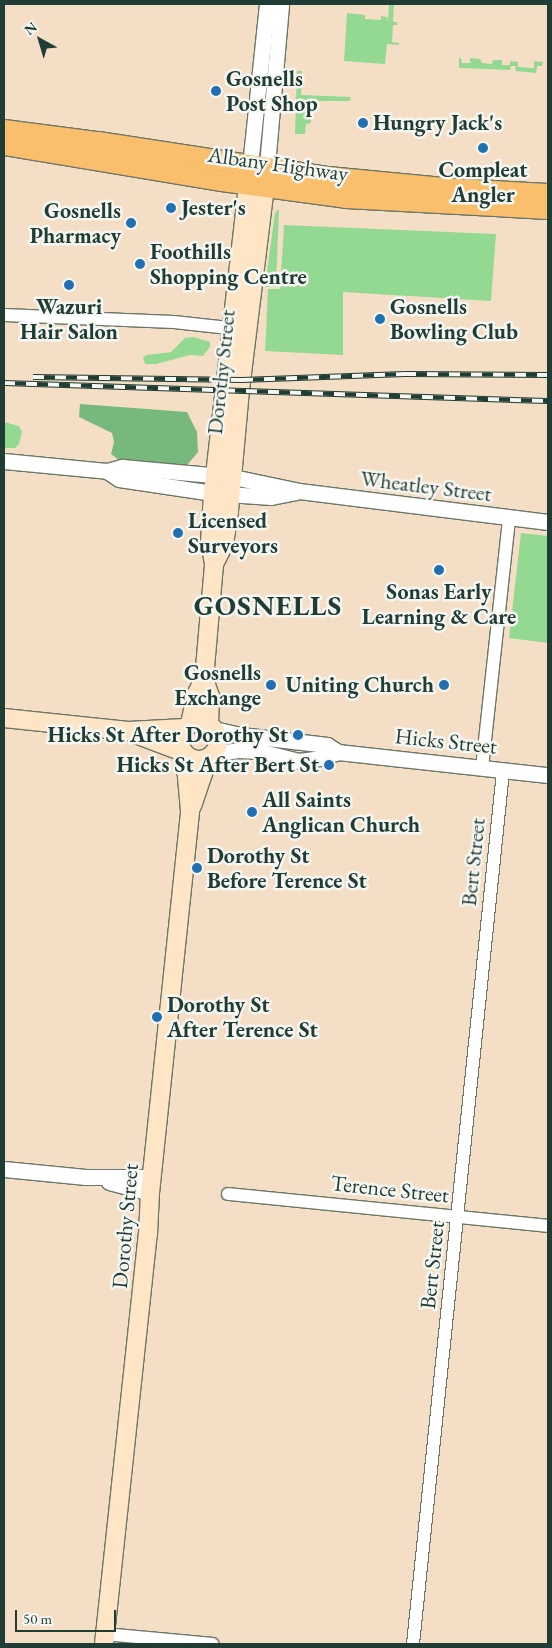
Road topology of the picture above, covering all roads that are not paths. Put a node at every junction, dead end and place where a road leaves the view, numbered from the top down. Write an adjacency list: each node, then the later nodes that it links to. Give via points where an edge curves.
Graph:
1 (267, 4): 5 (street, Dorothy Street)
2 (281, 4): 5 (street, Dorothy Street)
3 (4, 130): 5 (highway, Albany Highway)
4 (4, 145): 5 (highway, Albany Highway)
5 (258, 176): 6 (highway, Albany Highway); 7 (highway, Albany Highway, via 346,198); 9 (main road, Dorothy Street)
6 (548, 194)
7 (548, 209)
8 (4, 315): 9 (street, via 174,322)
9 (240, 329): 12 (main road, Dorothy Street); 13 (main road, Dorothy Street)
10 (4, 461): 11 (street, Wheatley Street)
11 (107, 471): 12 (street, Wheatley Street, via 122,467); 15 (street, Wheatley Street, via 119,479)
12 (216, 475): 13 (street, Wheatley Street); 15 (main road, Dorothy Street)
13 (233, 476): 14 (street, Wheatley Street); 15 (main road, Dorothy Street)
14 (300, 491): 15 (street, Wheatley Street, via 271,497); 16 (street, Wheatley Street)
15 (222, 494): 18 (main road, Dorothy Street, via 224,544 214,564)
16 (509, 518): 17 (street, Wheatley Street); 26 (street)
17 (548, 522)
18 (204, 680): 20 (main road, Dorothy Street, via 196,695); 21 (main road, Dorothy Street, via 210,696)
19 (4, 718): 22 (main road)
20 (188, 726): 21 (main road, via 197,722); 22 (main road); 24 (main road, via 180,740)
21 (212, 727): 23 (street, Hicks Street, via 240,735 326,746); 25 (main road, via 218,744)
22 (128, 731): 24 (main road)
23 (338, 752): 25 (street, Hicks Street, via 299,760 238,750); 26 (street, Hicks Street)
24 (184, 754): 25 (main road, via 196,760); 29 (main road, Dorothy Street)
25 (211, 756): 29 (main road, Dorothy Street)
26 (482, 768): 27 (street, Hicks Street)
27 (503, 771): 28 (street, Hicks Street); 33 (street, Bert Street)
28 (548, 775)
29 (190, 811): 31 (main road, Dorothy Street)
30 (4, 1169): 31 (street)
31 (151, 1185): 35 (main road, Dorothy Street)
32 (228, 1194): 33 (street, Terence Street)
33 (457, 1217): 34 (street, Terence Street); 37 (street, Bert Street)
34 (548, 1226)
35 (104, 1639): 36 (street)
36 (213, 1644)
37 (413, 1644)

